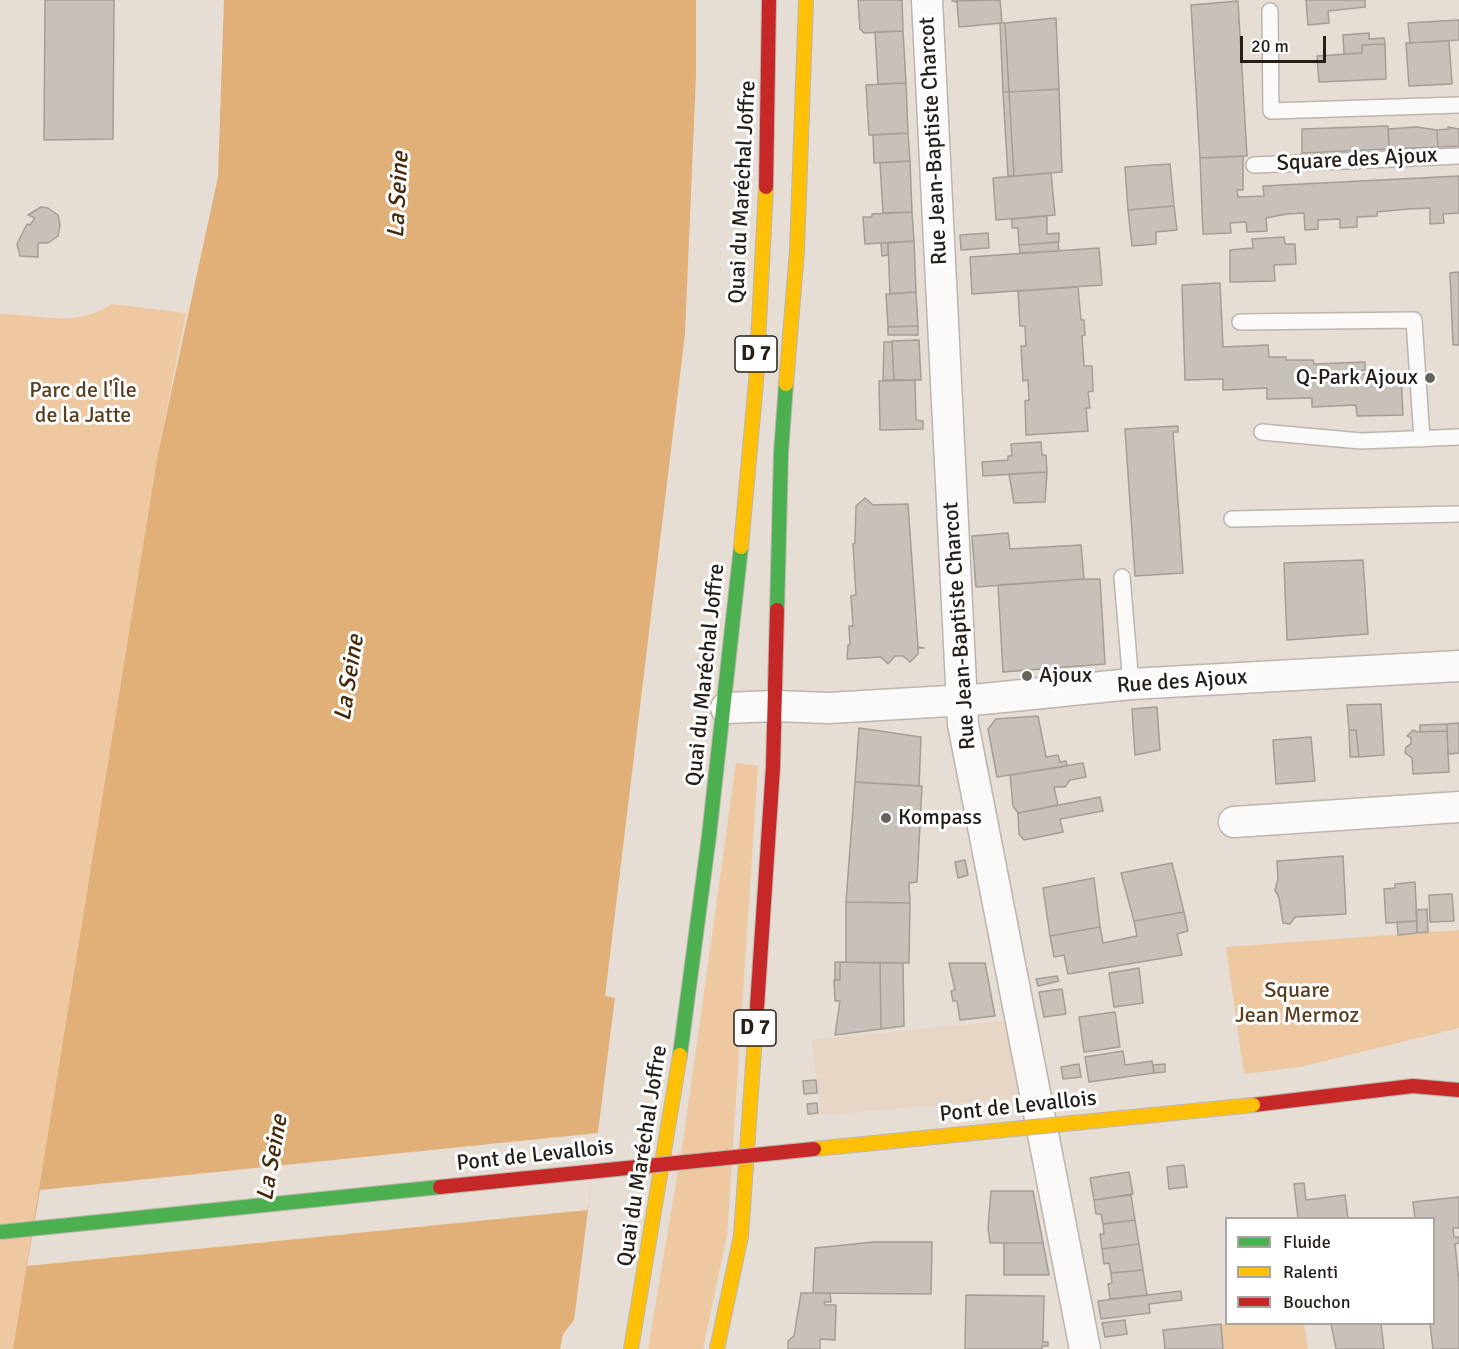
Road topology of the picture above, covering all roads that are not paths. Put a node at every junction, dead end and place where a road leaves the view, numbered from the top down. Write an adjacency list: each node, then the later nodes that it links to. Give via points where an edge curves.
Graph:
1 (770, 0): 19 (main road, Quai du Maréchal Joffre / D 7, via 762,252 747,487)
2 (806, 0): 18 (main road, D 7, via 797,250 781,453)
3 (927, 0): 17 (street, Rue Jean-Baptiste Charcot)
4 (1270, 10): 5 (lane, via 1271,111)
5 (1459, 105)
6 (1459, 156): 7 (lane, Square des Ajoux)
7 (1254, 165)
8 (1240, 322): 11 (lane, via 1414,320)
9 (1262, 432): 11 (lane, via 1361,441)
10 (1459, 437): 11 (lane)
11 (1422, 439)
12 (1459, 514): 13 (lane)
13 (1232, 519)
14 (1122, 577): 16 (lane)
15 (1459, 666): 16 (street, Rue des Ajoux)
16 (1131, 684): 17 (street, Rue des Ajoux)
17 (961, 700): 18 (street, Rue des Ajoux, via 829,708); 28 (street, Rue Jean-Baptiste Charcot)
18 (775, 706): 19 (street, Rue des Ajoux); 27 (main road, D 7, via 741,1236)
19 (726, 708): 26 (main road, Quai du Maréchal Joffre / D 7, via 688,1010 652,1243)
20 (1459, 807): 21 (street)
21 (1234, 822)
22 (1440, 1073): 23 (main road)
23 (1413, 1086): 24 (main road); 25 (main road, Pont de Levallois, bridge)
24 (1459, 1090)
25 (0, 1232)
26 (631, 1349)
27 (717, 1349)
28 (1085, 1349)

